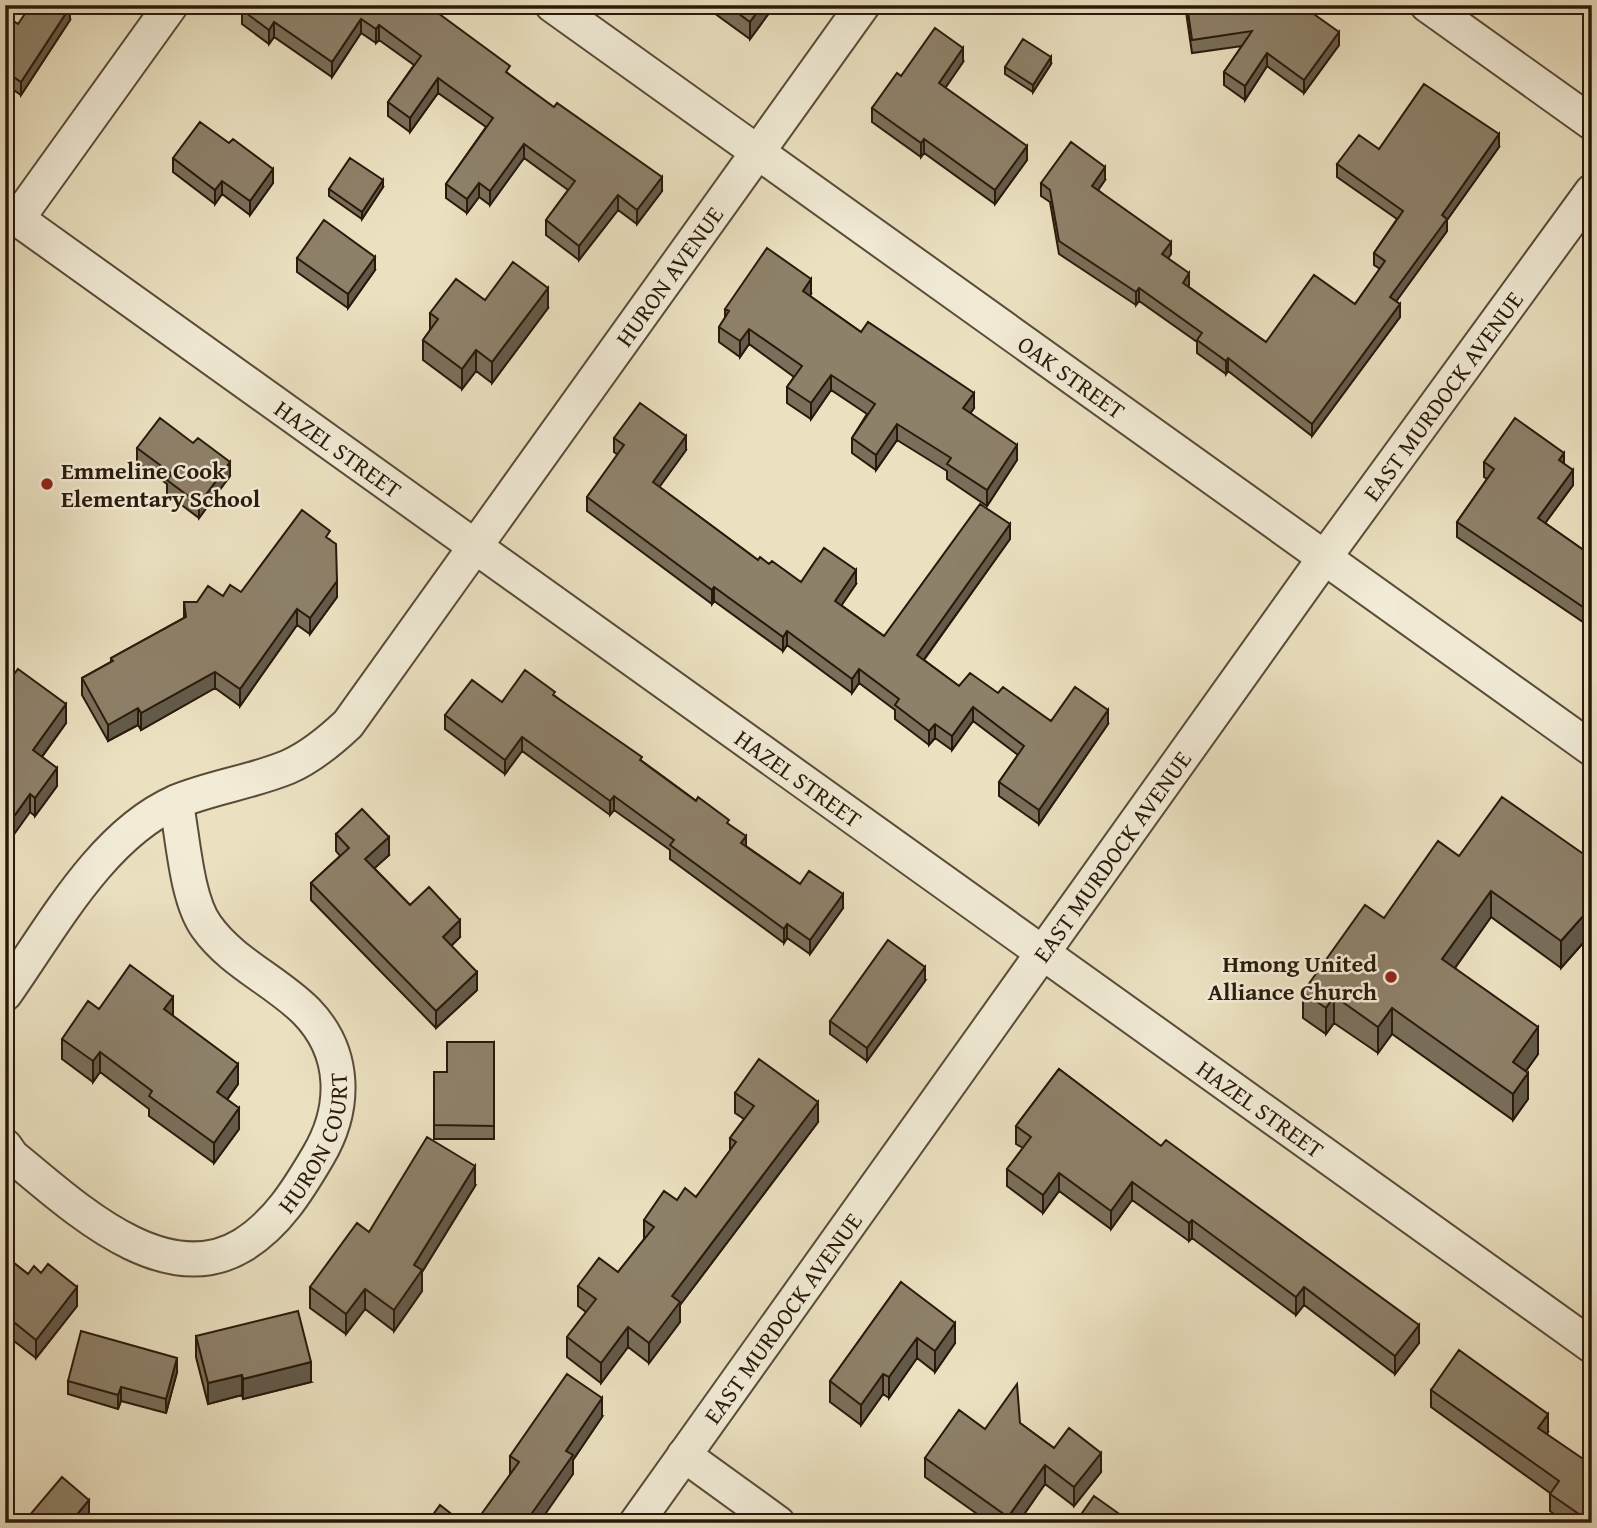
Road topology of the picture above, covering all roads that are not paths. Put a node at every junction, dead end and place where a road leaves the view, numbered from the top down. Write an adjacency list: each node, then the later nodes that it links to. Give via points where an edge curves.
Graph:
1 (171, 5): 8 (street)
2 (552, 5): 6 (street, OAK STREET)
3 (863, 5): 6 (street, HURON AVENUE)
4 (1427, 5): 5 (street)
5 (1592, 123)
6 (757, 153): 9 (street, HURON AVENUE); 10 (street, OAK STREET)
7 (1592, 191): 10 (street, EAST MURDOCK AVENUE)
8 (11, 214): 9 (street, HAZEL STREET)
9 (472, 547): 12 (street, via 348,724 332,738 289,766); 13 (street, HAZEL STREET)
10 (1325, 557): 11 (street, OAK STREET); 13 (street, EAST MURDOCK AVENUE)
11 (1592, 749)
12 (176, 802): 14 (street, via 139,823 102,858); 15 (street, HURON COURT, via 194,899 203,923 229,952 305,1010 321,1028 334,1055 340,1079 330,1136 275,1220 256,1237 215,1256 186,1258 158,1254 113,1233)
13 (1040, 953): 16 (street, HAZEL STREET); 17 (street, EAST MURDOCK AVENUE)
14 (5, 994)
15 (5, 1146)
16 (1592, 1346)
17 (684, 1455): 18 (street, EAST MURDOCK AVENUE); 19 (street)
18 (636, 1523)
19 (779, 1523)

